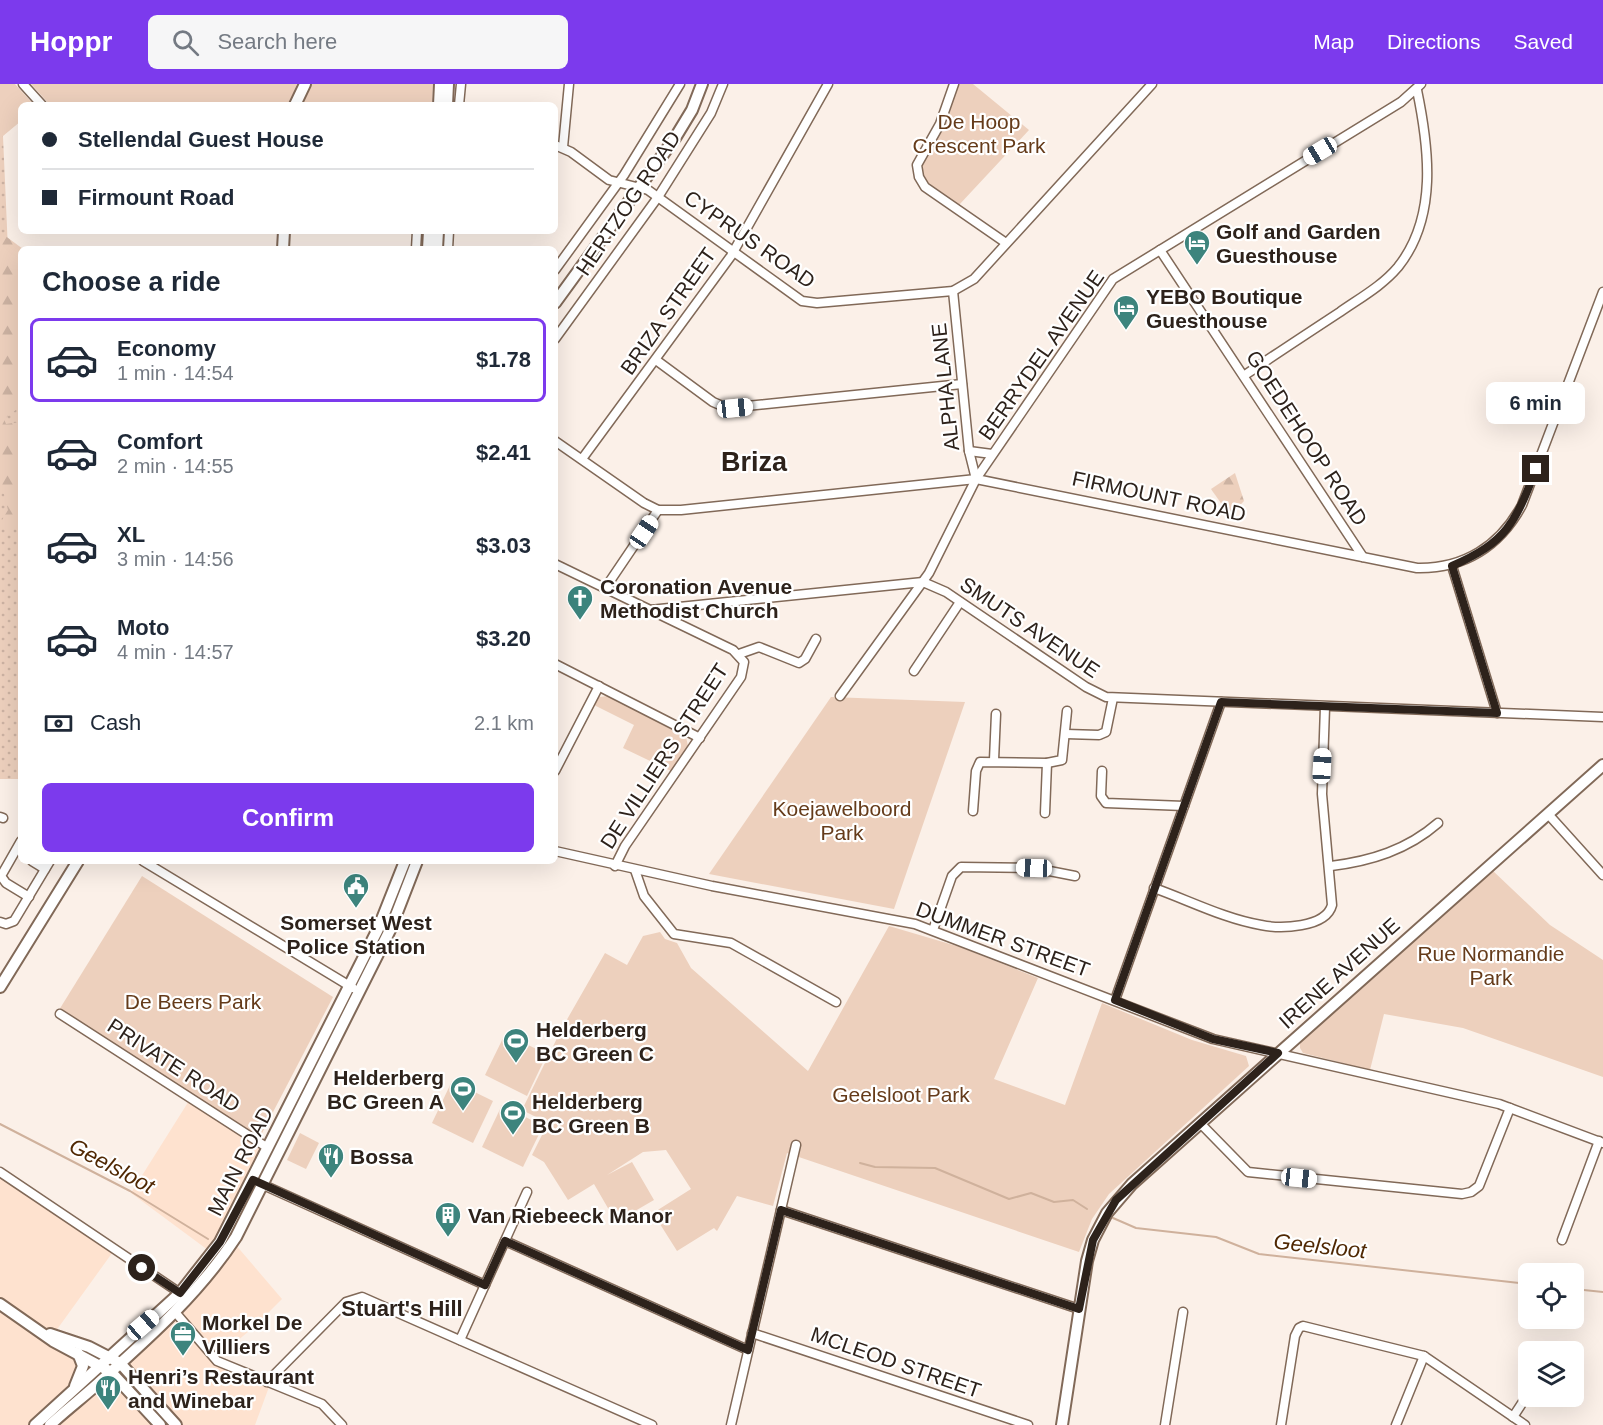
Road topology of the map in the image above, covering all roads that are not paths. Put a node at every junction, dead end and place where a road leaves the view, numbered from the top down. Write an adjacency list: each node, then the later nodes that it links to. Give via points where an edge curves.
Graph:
1 (23, 84): 14 (street)
2 (305, 84): 15 (street)
3 (440, 84): 16 (street)
4 (448, 84): 17 (street)
5 (460, 84): 18 (street)
6 (569, 84): 19 (street)
7 (680, 84): 20 (street)
8 (702, 84): 21 (street, via 675,138)
9 (723, 84): 22 (street, HERTZOG ROAD, via 711,113)
10 (828, 84): 25 (street, BRIZA STREET)
11 (954, 84): 23 (street, via 940,124 920,158 919,177 925,187)
12 (1150, 85): 23 (street, CYPRUS ROAD)
13 (1419, 87): 24 (street, BERRYDEL AVENUE); 32 (street, via 1426,145 1426,192 1420,224 1404,259 1376,288)
14 (39, 102)
15 (296, 102)
16 (439, 102)
17 (447, 102)
18 (459, 102)
19 (559, 146): 20 (street, CYPRUS ROAD)
20 (618, 183): 21 (street, CYPRUS ROAD); 26 (street)
21 (639, 189): 22 (street, CYPRUS ROAD); 29 (street)
22 (658, 197): 25 (street, CYPRUS ROAD); 30 (street, HERTZOG ROAD)
23 (1006, 243): 27 (street, CYPRUS ROAD, via 974,279)
24 (1160, 250): 32 (street, GOEDEHOOP ROAD); 36 (street, BERRYDEL AVENUE, via 1111,282)
25 (732, 251): 27 (street, CYPRUS ROAD, via 807,303); 31 (street, BRIZA STREET)
26 (558, 266)
27 (953, 291): 33 (street, ALPHA LANE)
28 (1603, 292): 42 (street, FIRMOUNT ROAD, via 1514,522 1488,547)
29 (558, 299)
30 (558, 335)
31 (656, 360): 33 (street, via 727,408); 37 (street, BRIZA STREET)
32 (1245, 375): 40 (street, GOEDEHOOP ROAD)
33 (962, 384): 35 (street, ALPHA LANE)
34 (558, 443): 37 (street)
35 (969, 451): 36 (street); 38 (street, ALPHA LANE)
36 (992, 454): 38 (street, BERRYDEL AVENUE)
37 (582, 459): 39 (street)
38 (976, 479): 39 (street, FIRMOUNT ROAD); 40 (street, FIRMOUNT ROAD); 43 (street, BERRYDEL AVENUE)
39 (658, 510): 44 (street)
40 (1363, 557): 42 (street, FIRMOUNT ROAD, via 1417,568)
41 (558, 565): 44 (street)
42 (1452, 566): 59 (street)
43 (923, 582): 45 (street, SMUTS AVENUE); 46 (street); 54 (street, BERRYDEL AVENUE)
44 (606, 587): 47 (street)
45 (960, 602): 52 (street); 55 (street, SMUTS AVENUE, via 1086,687)
46 (691, 605): 47 (street); 48 (street, via 682,614)
47 (650, 610): 48 (street)
48 (683, 626): 50 (street)
49 (816, 639): 50 (street, via 806,659 799,663 759,646)
50 (739, 654): 63 (street, DE VILLIERS STREET, via 744,666 741,677)
51 (558, 666): 53 (street)
52 (914, 671)
53 (599, 686): 63 (street); 66 (street)
54 (840, 696)
55 (1113, 698): 56 (street, SMUTS AVENUE); 62 (street, via 1106,732)
56 (1221, 702): 57 (street, SMUTS AVENUE); 69 (street)
57 (1325, 707): 59 (street, SMUTS AVENUE); 82 (street, via 1322,794)
58 (1067, 711): 62 (street)
59 (1497, 713): 61 (street, SMUTS AVENUE)
60 (996, 714): 64 (street)
61 (1603, 717)
62 (1066, 734): 65 (street, via 1064,758)
63 (700, 738): 81 (street, DE VILLIERS STREET)
64 (994, 760): 65 (street); 70 (street, via 977,765)
65 (1047, 763): 71 (street)
66 (558, 765)
67 (1603, 765): 72 (street, IRENE AVENUE)
68 (1102, 771): 69 (street, via 1101,796 1106,802)
69 (1184, 806): 86 (street)
70 (973, 811)
71 (1045, 813)
72 (1548, 814): 84 (street); 95 (street, IRENE AVENUE)
73 (1438, 823): 82 (street, via 1423,836 1377,858)
74 (18, 852): 87 (street, via 2,876 6,883)
75 (558, 853): 81 (street, DUMMER STREET)
76 (76, 864): 90 (street)
77 (148, 864): 91 (street)
78 (404, 864): 91 (street, MAIN ROAD)
79 (416, 864): 91 (street, MAIN ROAD, via 391,928)
80 (48, 865): 87 (street)
81 (615, 866): 83 (street, DUMMER STREET)
82 (1330, 866): 86 (street, via 1330,910 1320,920 1306,923 1261,926)
83 (635, 870): 89 (street, DUMMER STREET); 93 (street, via 648,903 674,934 731,943)
84 (1603, 875)
85 (1075, 876): 89 (street, via 1034,868 961,867 952,876)
86 (1154, 888): 92 (street)
87 (29, 897): 88 (street, via 14,921)
88 (0, 922)
89 (933, 930): 92 (street, DUMMER STREET)
90 (1, 984)
91 (354, 989): 100 (street, MAIN ROAD); 102 (street, MAIN ROAD)
92 (1115, 1000): 95 (street, DUMMER STREET, via 1213,1039)
93 (836, 1002)
94 (60, 1014): 100 (street, PRIVATE ROAD)
95 (1278, 1053): 96 (street, DUMMER STREET); 97 (street, IRENE AVENUE)
96 (1510, 1108): 97 (street, via 1479,1186 1462,1194 1248,1172); 98 (street, DUMMER STREET)
97 (1200, 1123): 110 (street, IRENE AVENUE, via 1132,1184 1107,1213 1093,1240)
98 (1601, 1142): 105 (street)
99 (796, 1144): 104 (street)
100 (268, 1148): 102 (street, MAIN ROAD)
101 (0, 1172): 108 (street)
102 (258, 1183): 107 (street); 108 (street, MAIN ROAD, via 220,1242); 111 (street, MAIN ROAD, via 236,1237 214,1270)
103 (527, 1192): 106 (street)
104 (781, 1210): 110 (street); 114 (street)
105 (1562, 1240)
106 (505, 1241): 107 (street); 116 (street)
107 (485, 1285): 115 (street)
108 (180, 1293): 118 (street, MAIN ROAD)
109 (0, 1304): 113 (street)
110 (1079, 1309): 136 (street, IRENE AVENUE)
111 (175, 1312): 120 (street, MAIN ROAD); 123 (street, via 217,1361)
112 (1183, 1312): 137 (street)
113 (39, 1330): 117 (street); 118 (street)
114 (752, 1333): 116 (street); 135 (street, MCLEOD STREET)
115 (460, 1340): 123 (street, via 355,1297); 127 (street)
116 (748, 1350): 134 (street)
117 (78, 1353): 121 (street); 124 (street, via 82,1366)
118 (110, 1356): 120 (street); 121 (street, MAIN ROAD)
119 (1424, 1356): 126 (street); 138 (street, via 1303,1326 1295,1336); 139 (street)
120 (120, 1363): 122 (street, MAIN ROAD); 131 (street)
121 (101, 1365): 122 (street); 124 (street, MAIN ROAD)
122 (111, 1372): 129 (street, MAIN ROAD); 130 (street)
123 (267, 1382): 132 (street, via 326,1406)
124 (72, 1392): 128 (street, MAIN ROAD)
125 (1520, 1407): 126 (street)
126 (1513, 1417): 140 (street)
127 (636, 1421): 133 (street)
128 (35, 1425)
129 (50, 1425)
130 (160, 1425)
131 (176, 1425)
132 (342, 1425)
133 (652, 1425)
134 (730, 1425)
135 (1028, 1425)
136 (1062, 1425)
137 (1165, 1425)
138 (1281, 1425)
139 (1396, 1425)
140 (1525, 1425)

